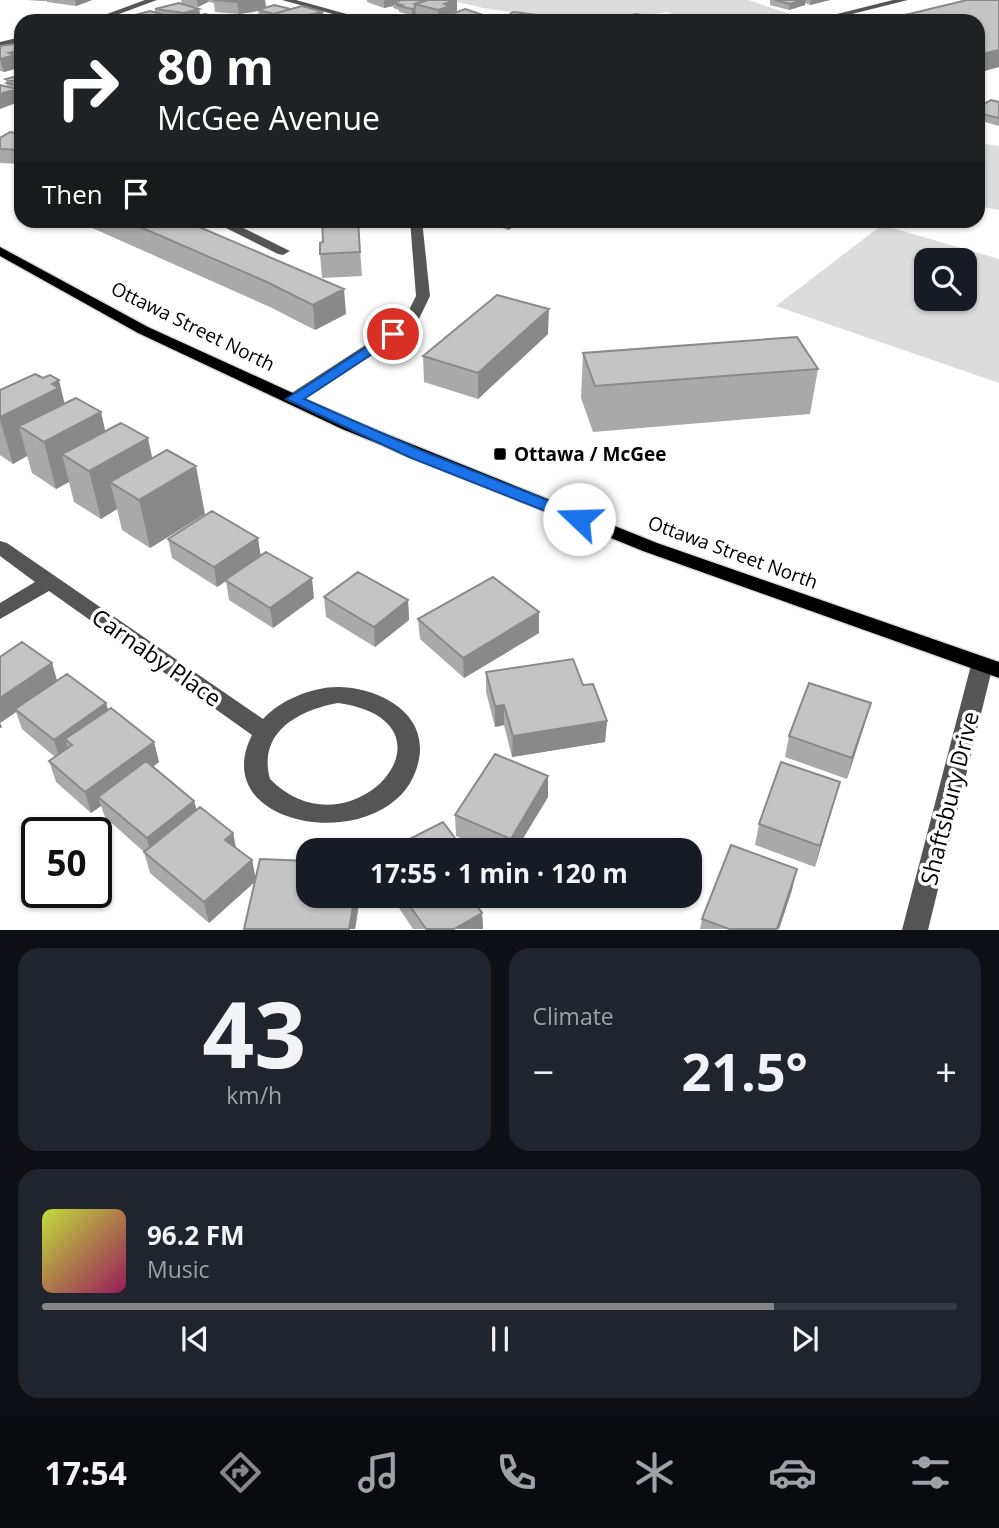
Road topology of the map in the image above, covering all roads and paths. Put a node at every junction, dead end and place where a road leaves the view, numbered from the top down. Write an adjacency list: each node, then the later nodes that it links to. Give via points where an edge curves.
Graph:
1 (153, 0): 4 (street)
2 (286, 0): 5 (street)
3 (904, 0): 6 (street)
4 (112, 14)
5 (341, 14)
6 (843, 14)
7 (233, 228): 10 (street)
8 (417, 228): 11 (street, via 423,296 410,323)
9 (0, 251): 11 (main road, Ottawa Street North, via 143,330)
10 (283, 251)
11 (293, 399): 15 (main road, Ottawa Street North, via 650,547)
12 (0, 547): 13 (street, Carnaby Place)
13 (49, 582): 14 (street); 16 (street, Carnaby Place)
14 (0, 612)
15 (991, 668): 17 (street, Shaftsbury Drive)
16 (265, 732): 16 (street, via 254,764 260,784 282,805 306,814 343,814 370,805 397,784 408,763 410,742 405,728 392,712 363,697 312,699 289,709)
17 (915, 929)

